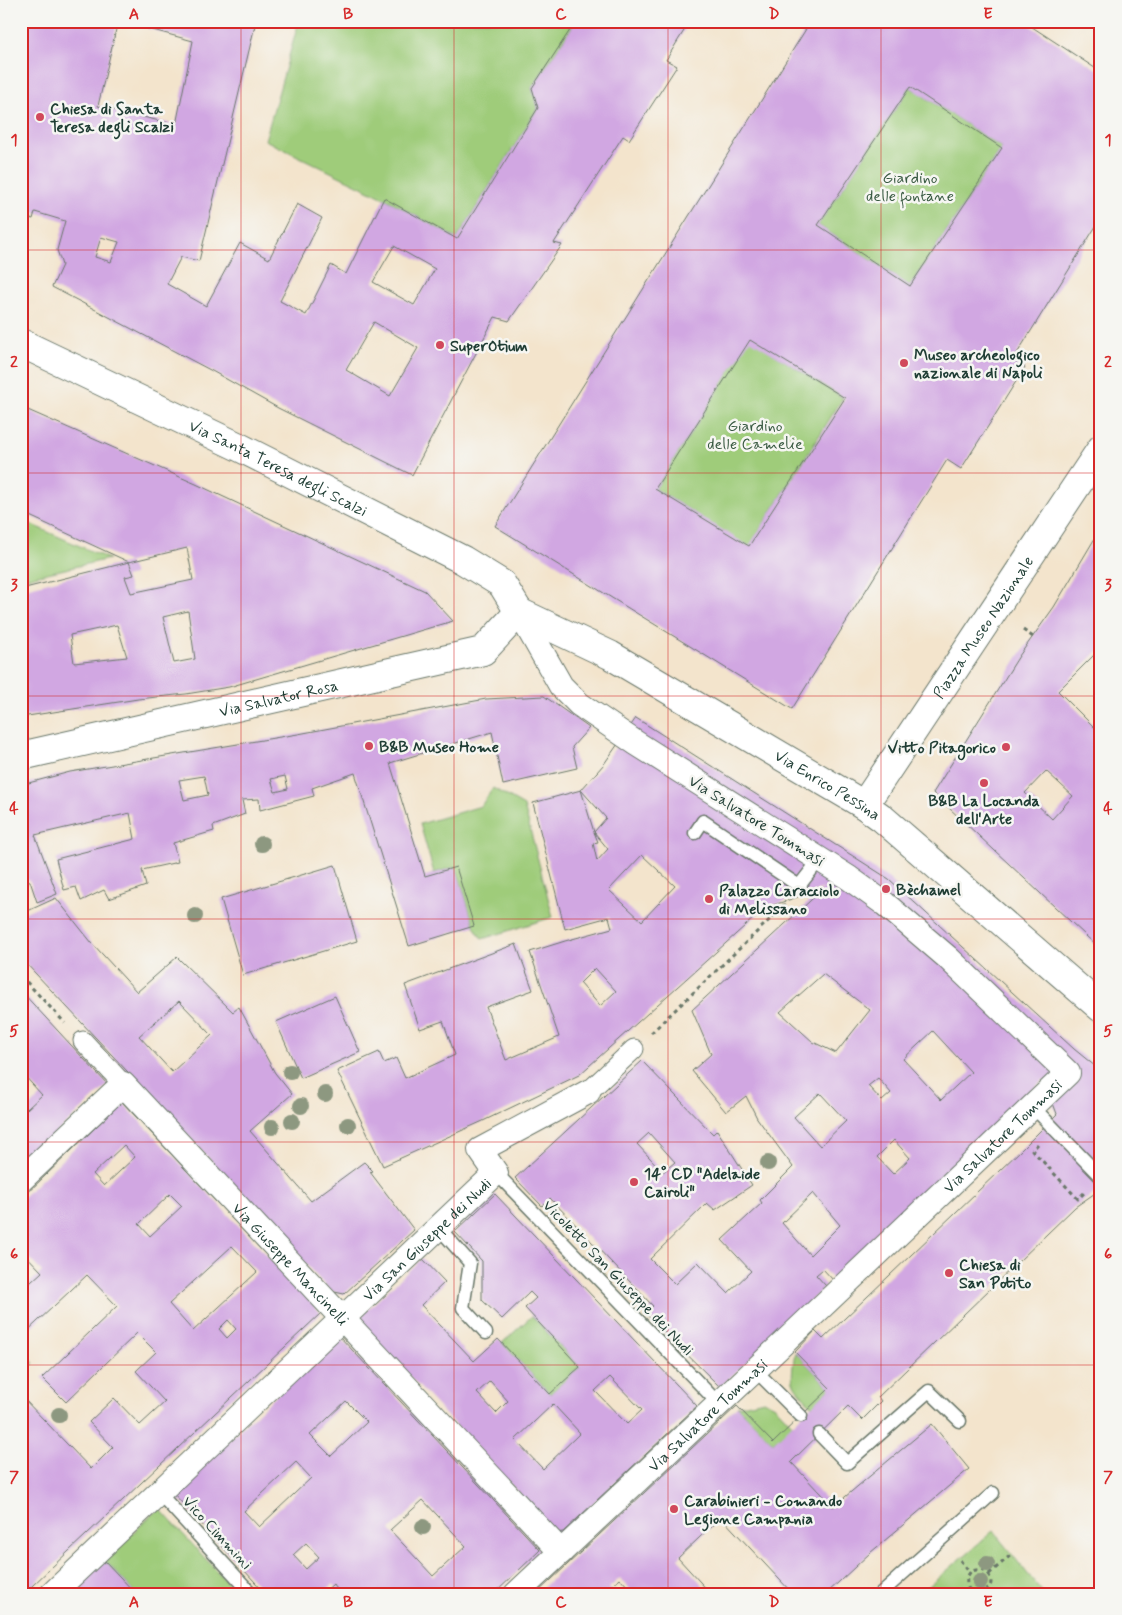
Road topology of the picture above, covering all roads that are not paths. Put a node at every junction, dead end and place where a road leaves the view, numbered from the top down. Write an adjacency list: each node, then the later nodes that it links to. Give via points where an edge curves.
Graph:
1 (21, 343): 3 (main road, Via Santa Teresa degli Scalzi, via 463,560 502,584)
2 (1101, 449): 5 (main road, Piazza Museo Nazionale)
3 (520, 612): 4 (main road, Via Salvator Rosa, via 483,651); 5 (main road, Via Enrico Pessina, via 610,655); 7 (street, Via Salvatore Tommasi, via 568,695 636,743)
4 (21, 756)
5 (864, 805): 8 (main road, Via Enrico Pessina)
6 (695, 833): 7 (lane, via 703,821 799,886)
7 (820, 859): 13 (street, Via Salvatore Tommasi, via 906,921 1068,1073)
8 (1101, 1008)
9 (83, 1042): 11 (street, Via Giuseppe Mancinelli)
10 (634, 1049): 12 (street, Via San Giuseppe dei Nudi)
11 (123, 1084): 16 (street); 18 (street, Via Giuseppe Mancinelli)
12 (588, 1092): 14 (street, Via San Giuseppe dei Nudi, via 480,1150)
13 (1033, 1107): 15 (lane); 20 (street, Via Salvatore Tommasi)
14 (496, 1173): 17 (street, Via San Giuseppe dei Nudi); 21 (lane, Vicoletto San Giuseppe dei Nudi)
15 (1101, 1177)
16 (21, 1180)
17 (439, 1228): 18 (street, Via San Giuseppe dei Nudi); 19 (lane, via 470,1263 463,1308)
18 (343, 1320): 25 (street, Via San Giuseppe dei Nudi); 27 (street, Via Giuseppe Mancinelli)
19 (486, 1333)
20 (755, 1370): 21 (street, Via Salvatore Tommasi); 22 (lane)
21 (719, 1404): 27 (street, Via Salvatore Tommasi)
22 (801, 1416)
23 (960, 1421): 24 (lane, via 929,1391 847,1463)
24 (819, 1434)
25 (159, 1493): 28 (street, Via San Giuseppe dei Nudi); 29 (lane, Vico Cimmini)
26 (993, 1494): 31 (lane)
27 (561, 1552): 30 (street, Via Salvatore Tommasi)
28 (52, 1594)
29 (252, 1594)
30 (516, 1594)
31 (880, 1594)

